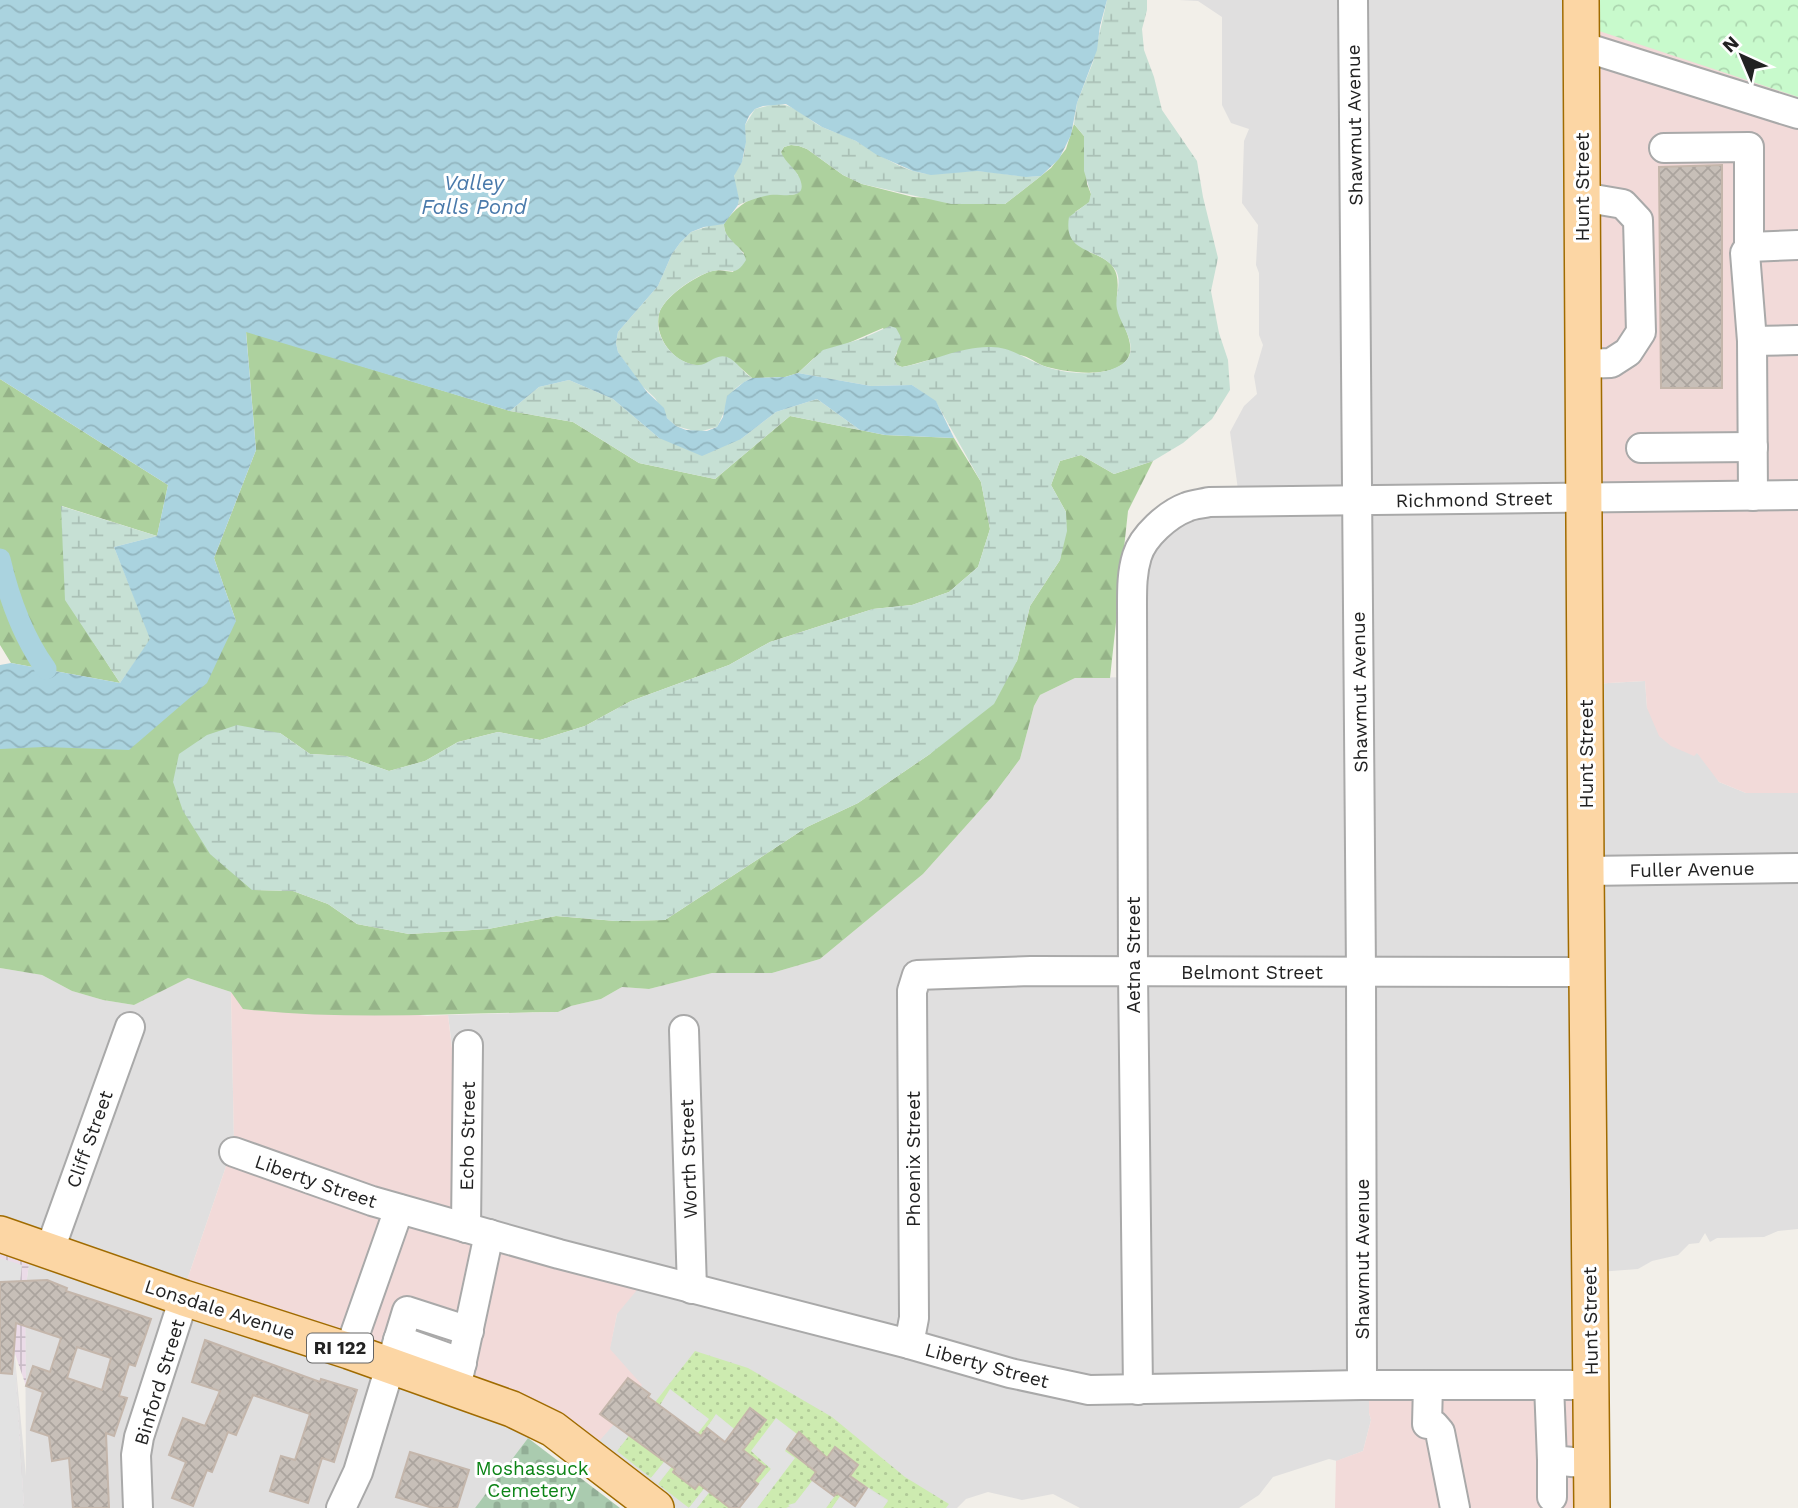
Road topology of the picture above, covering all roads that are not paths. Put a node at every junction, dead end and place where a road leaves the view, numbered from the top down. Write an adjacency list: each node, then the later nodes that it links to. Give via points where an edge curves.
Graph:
1 (1353, 0): 17 (street, Shawmut Avenue)
2 (1581, 0): 3 (main road, Hunt Street)
3 (1581, 46): 4 (street); 6 (main road, Hunt Street)
4 (1798, 114)
5 (1664, 148): 8 (street, via 1749,147)
6 (1582, 197): 11 (main road, Hunt Street); 11 (street, via 1623,204 1638,220 1641,332 1628,352 1611,363)
7 (1798, 245): 8 (street)
8 (1749, 247): 10 (street, via 1745,253)
9 (1798, 340): 10 (street)
10 (1752, 341): 12 (street)
11 (1583, 364): 16 (main road, Hunt Street)
12 (1753, 447): 13 (street); 15 (street)
13 (1641, 449)
14 (1798, 495): 15 (street, Richmond Street)
15 (1753, 496): 16 (street, Richmond Street)
16 (1584, 498): 17 (street, Richmond Street); 20 (main road, Hunt Street)
17 (1357, 500): 18 (street, Richmond Street, via 1209,502 1187,507); 21 (street, Shawmut Avenue)
18 (1157, 528): 23 (street, Aetna Street, via 1138,552 1133,570)
19 (1798, 868): 20 (street, Fuller Avenue)
20 (1586, 871): 22 (main road, Hunt Street)
21 (1361, 972): 22 (street, Belmont Street); 23 (street, Belmont Street); 41 (street, Shawmut Avenue)
22 (1587, 972): 44 (main road, Hunt Street)
23 (1133, 973): 24 (street, Belmont Street); 45 (street, Aetna Street)
24 (917, 975): 38 (street, Phoenix Street, via 912,991 914,1318)
25 (130, 1027): 32 (street, Cliff Street)
26 (684, 1030): 33 (street, Worth Street)
27 (468, 1045): 30 (street, Echo Street)
28 (234, 1152): 29 (street, Liberty Street)
29 (399, 1209): 30 (street, Liberty Street); 35 (street, Liberty Street)
30 (478, 1231): 33 (street, Liberty Street); 36 (street, Echo Street)
31 (0, 1234): 32 (main road, Lonsdale Avenue / RI 122)
32 (49, 1252): 34 (main road, Lonsdale Avenue / RI 122)
33 (692, 1289): 38 (street, Liberty Street)
34 (184, 1298): 39 (main road, Lonsdale Avenue / RI 122); 49 (street, Binford Street, via 139,1437)
35 (364, 1310): 37 (street); 39 (street, Liberty Street)
36 (469, 1331): 37 (street, via 407,1311); 40 (street, Echo Street)
37 (397, 1344): 39 (main road, Lonsdale Avenue / RI 122); 40 (main road, Lonsdale Avenue / RI 122); 50 (street, via 358,1472)
38 (909, 1344): 45 (street, Liberty Street, via 1089,1390)
39 (349, 1351)
40 (459, 1376): 51 (main road, Lonsdale Avenue / RI 122, via 553,1429)
41 (1362, 1385): 42 (street, Liberty Street); 45 (street, Liberty Street)
42 (1428, 1385): 43 (street, Liberty Street); 52 (street, via 1427,1424 1440,1432)
43 (1549, 1385): 44 (street, Liberty Street); 46 (street)
44 (1591, 1385): 47 (main road, Hunt Street)
45 (1138, 1390)
46 (1552, 1460): 47 (street); 48 (street)
47 (1592, 1464): 53 (main road, Hunt Street)
48 (1552, 1497)
49 (138, 1508)
50 (341, 1508)
51 (656, 1508)
52 (1455, 1508)
53 (1592, 1508)

